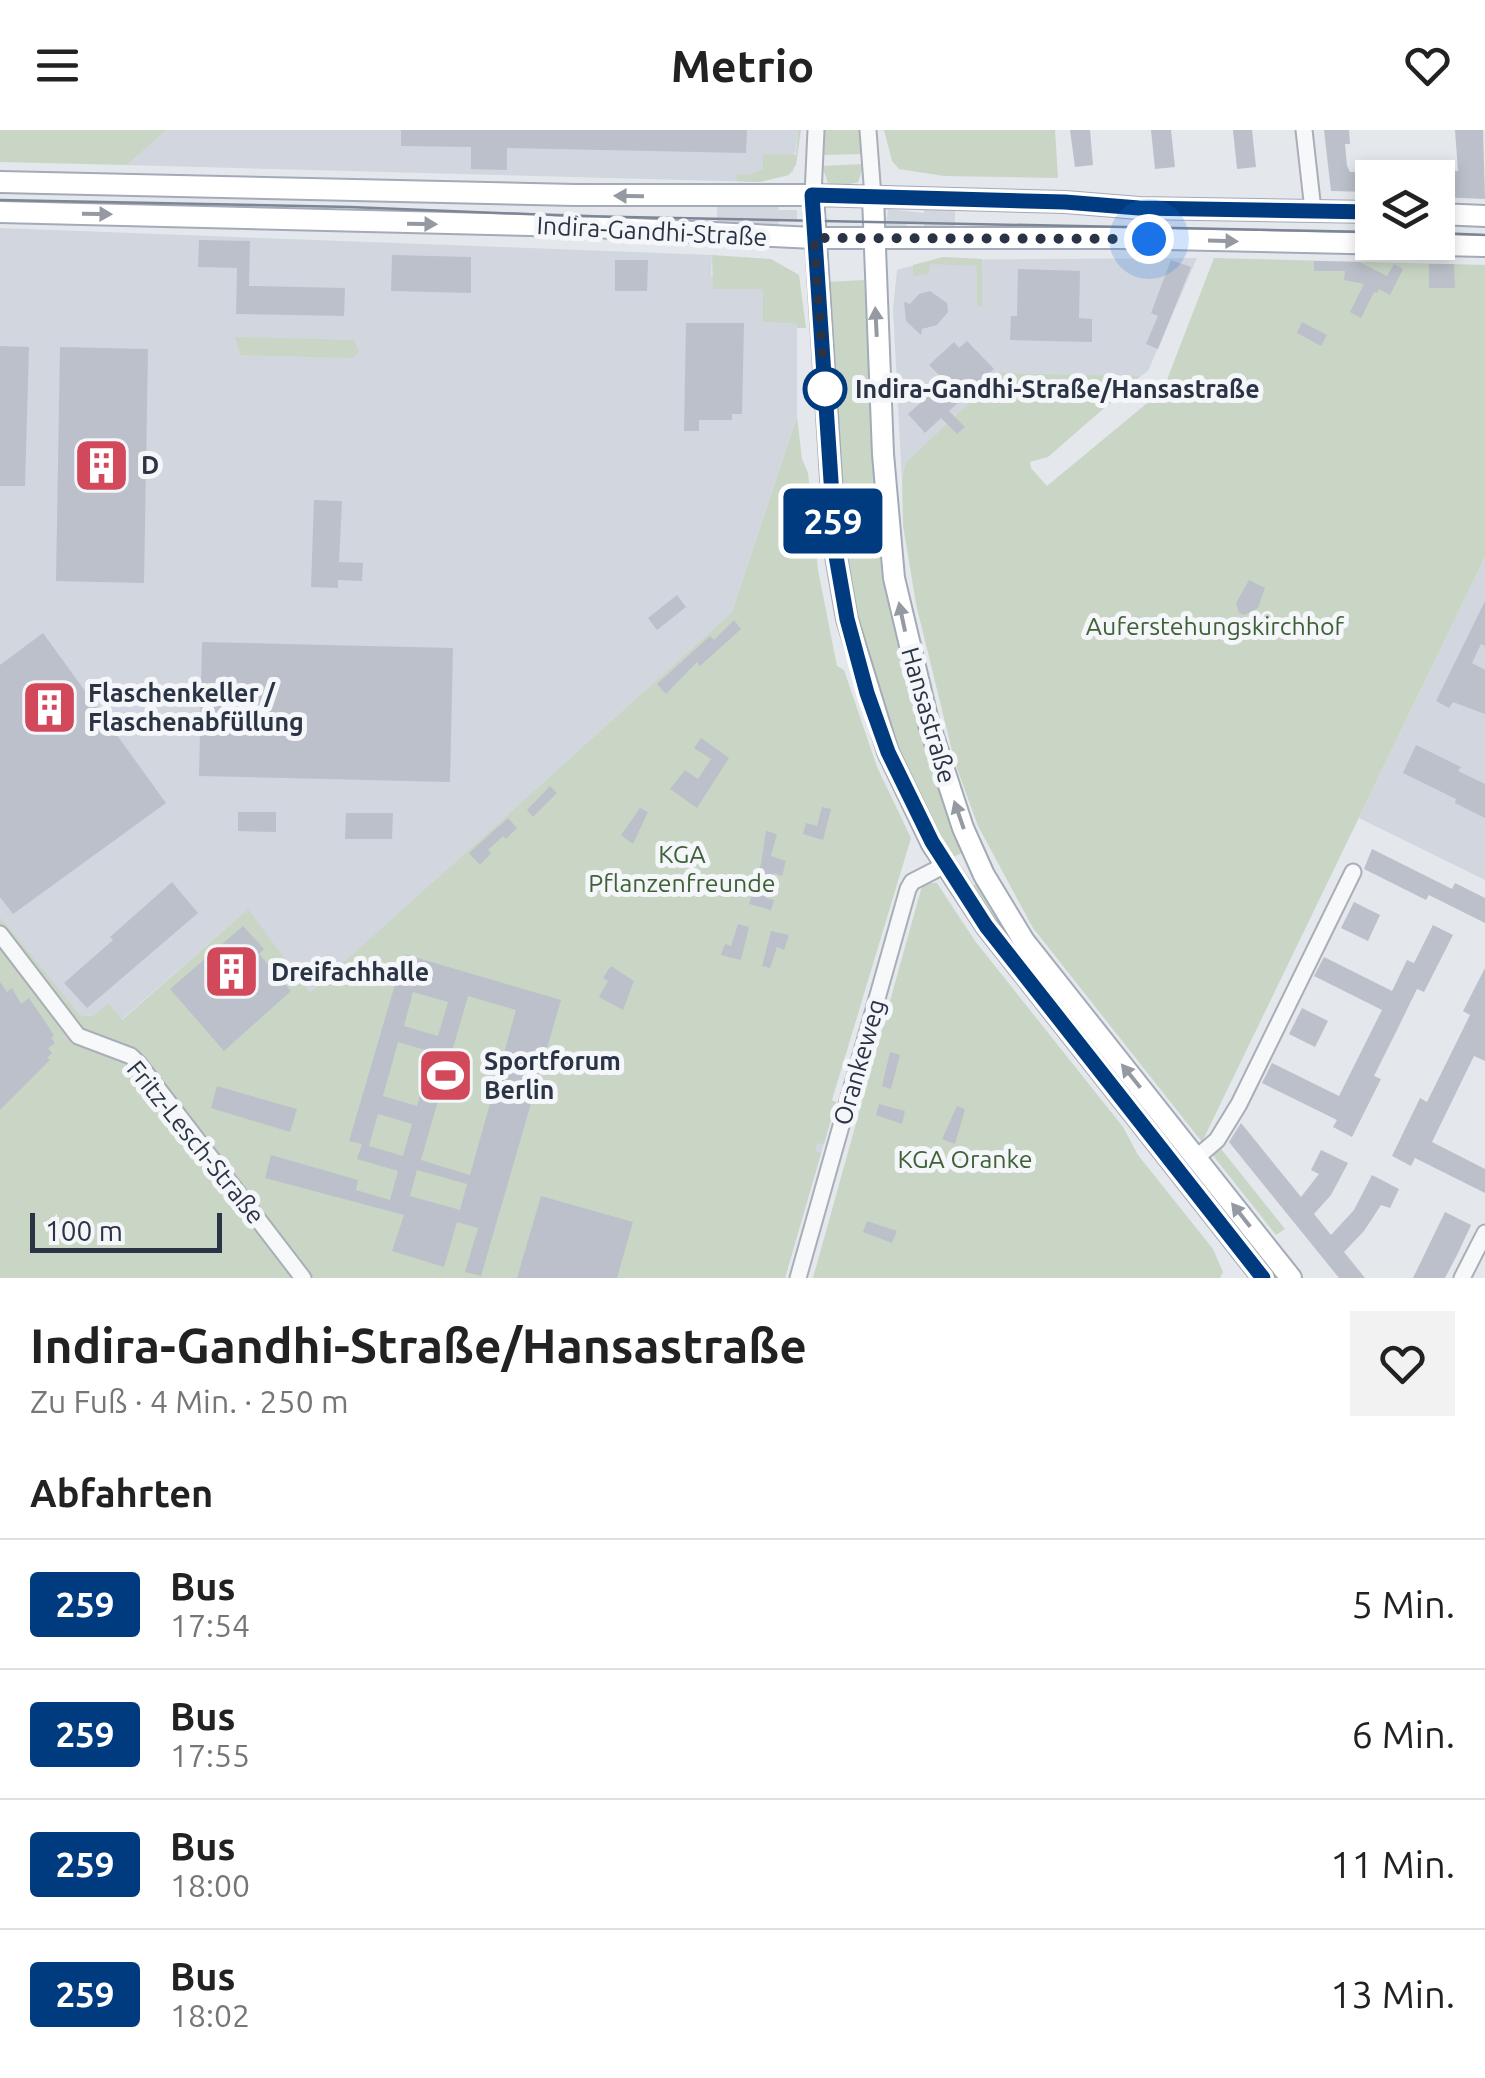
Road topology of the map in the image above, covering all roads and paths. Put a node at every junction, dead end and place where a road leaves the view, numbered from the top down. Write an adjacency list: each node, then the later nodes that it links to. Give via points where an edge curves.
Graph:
1 (816, 130): 6 (street)
2 (868, 130): 7 (street)
3 (1304, 130): 8 (street)
4 (0, 182): 5 (main road, Indira-Gandhi-Straße)
5 (575, 195): 6 (main road, Indira-Gandhi-Straße, one-way to 5); 13 (main road)
6 (812, 195): 7 (main road, Indira-Gandhi-Straße); 14 (main road, Hansastraße)
7 (873, 197): 8 (main road, Indira-Gandhi-Straße); 15 (main road, Hansastraße)
8 (1313, 210): 9 (main road, Indira-Gandhi-Straße)
9 (1355, 211)
10 (0, 212): 13 (main road, Indira-Gandhi-Straße, one-way to 13)
11 (1455, 215): 12 (main road)
12 (1485, 216)
13 (574, 226): 14 (main road, Indira-Gandhi-Straße)
14 (814, 238): 15 (main road, Indira-Gandhi-Straße); 17 (main road, Hansastraße, via 836,556 847,619 888,752)
15 (874, 238): 16 (main road, Indira-Gandhi-Straße, one-way to 16); 20 (main road, Hansastraße, one-way to 15, via 1024,941 963,828 928,721 894,578)
16 (1485, 246)
17 (945, 865): 22 (main road, Hansastraße, via 1030,984); 24 (street, Orankeweg, via 908,888)
18 (1353, 872): 20 (street, via 1239,1104 1218,1140)
19 (0, 934): 23 (street, Fritz-Lesch-Straße, via 78,1036 139,1064)
20 (1196, 1158): 22 (main road, Hansastraße, one-way to 20)
21 (1485, 1233): 26 (street)
22 (1264, 1272): 25 (main road, Hansastraße)
23 (303, 1278)
24 (798, 1278)
25 (1291, 1278)
26 (1462, 1278)

